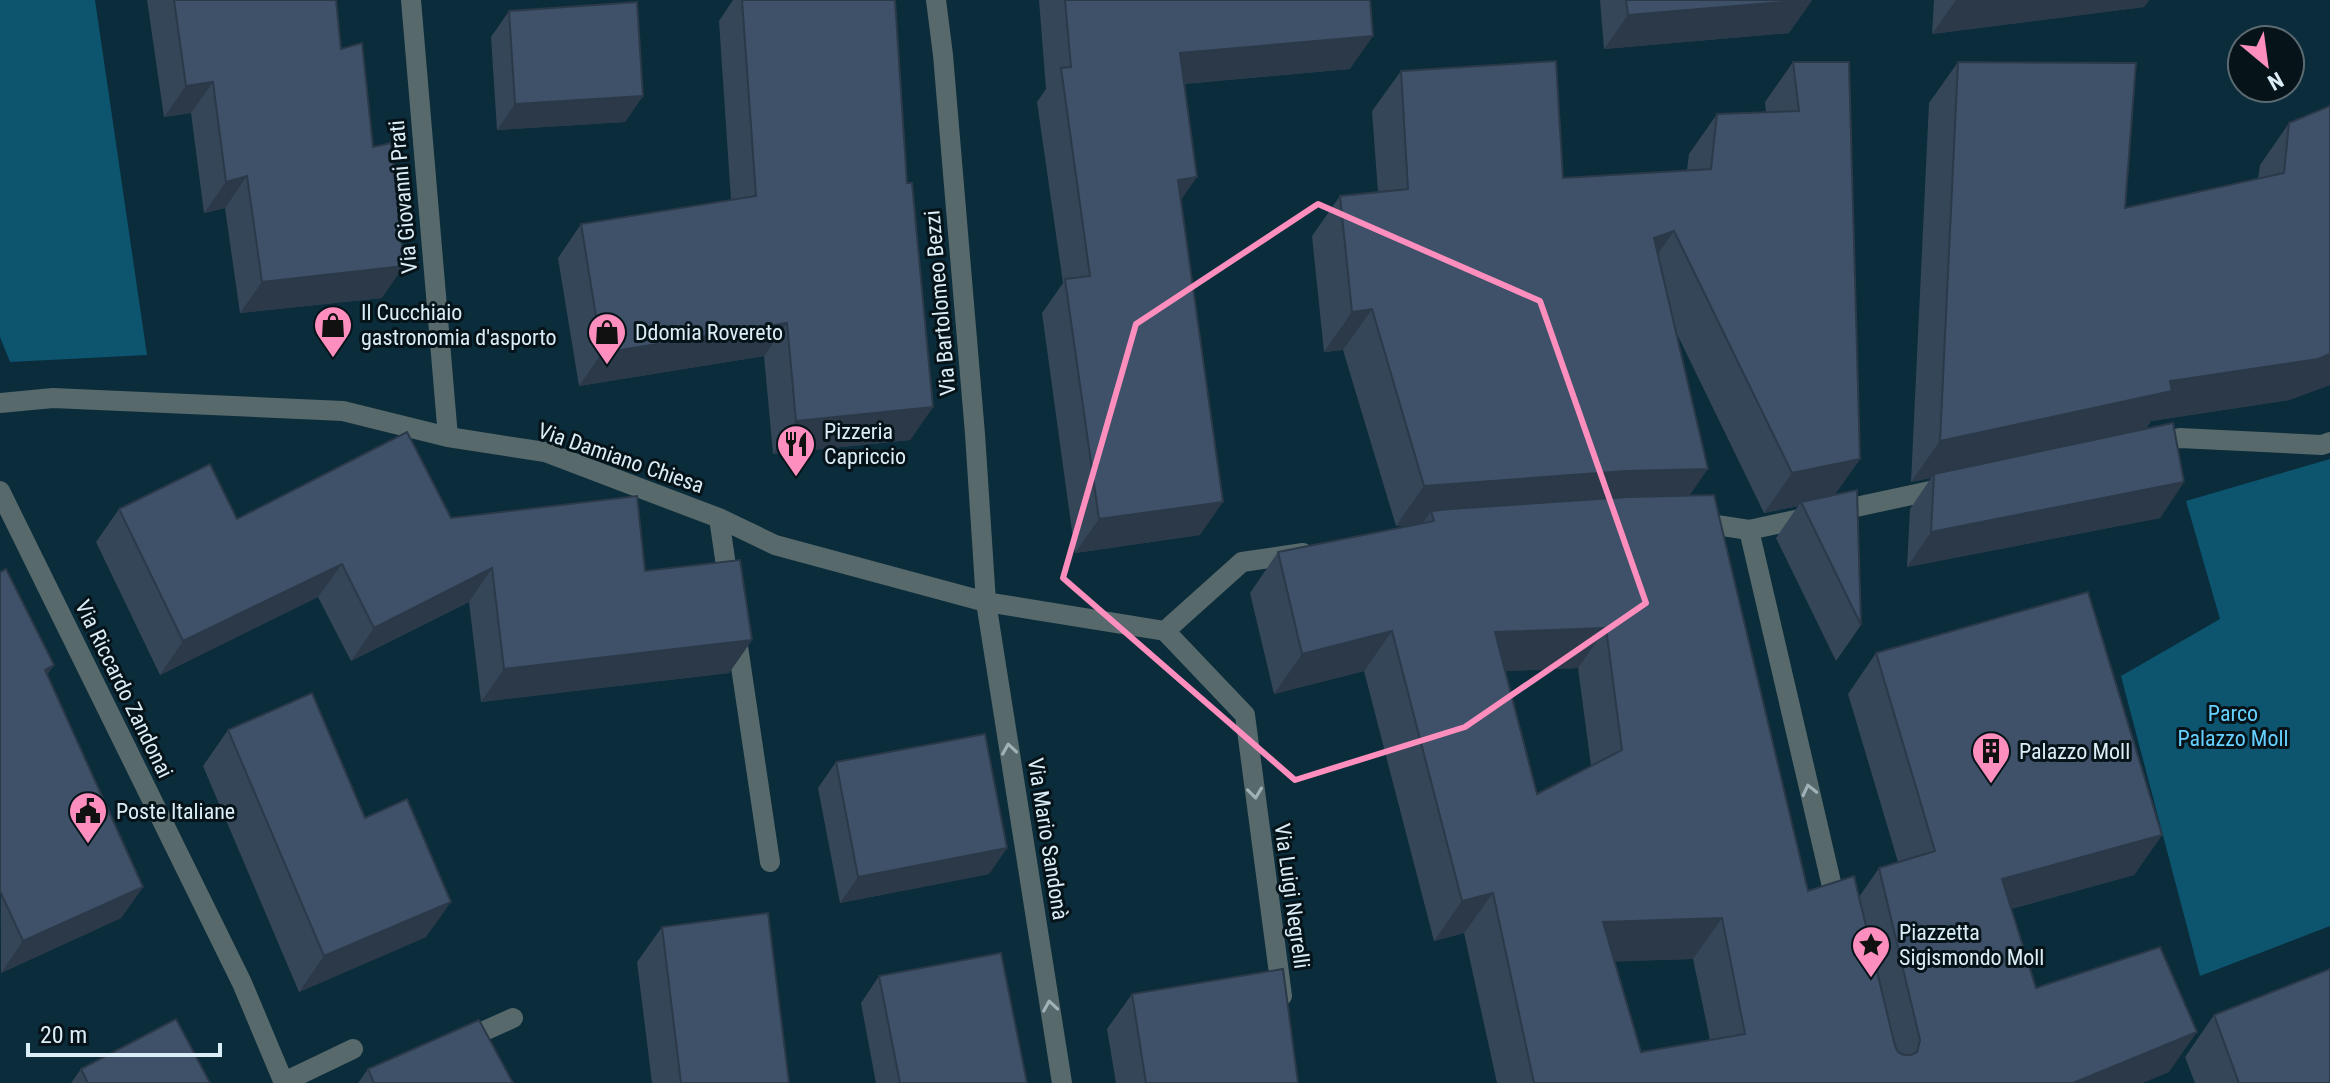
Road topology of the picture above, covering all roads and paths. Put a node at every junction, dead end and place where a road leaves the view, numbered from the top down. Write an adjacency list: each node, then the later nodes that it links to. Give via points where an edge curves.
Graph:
1 (411, 0): 4 (street, Via Giovanni Prati)
2 (936, 0): 13 (street, Via Bartolomeo Bezzi)
3 (0, 403): 4 (street, Via Damiano Chiesa, via 53,398 343,411)
4 (448, 437): 9 (street, Via Damiano Chiesa, via 545,452)
5 (2330, 442): 6 (street, via 2180,438)
6 (2134, 448)
7 (1965, 484): 11 (street)
8 (0, 491): 21 (street, Via Riccardo Zandonai, via 242,983)
9 (719, 518): 13 (street, Via Damiano Chiesa, via 775,545); 15 (street)
10 (1677, 522): 11 (street)
11 (1749, 530): 16 (street, one-way to 11)
12 (1316, 551): 14 (street, via 1242,562)
13 (986, 602): 14 (street, Via Damiano Chiesa); 22 (street, Via Mario Sandonà, one-way to 13)
14 (1165, 631): 18 (street, Via Luigi Negrelli, one-way to 18, via 1245,715)
15 (770, 862)
16 (1842, 926)
17 (513, 1018): 20 (street)
18 (1286, 1021)
19 (353, 1049): 21 (street)
20 (443, 1050)
21 (284, 1082)
22 (1062, 1083)

